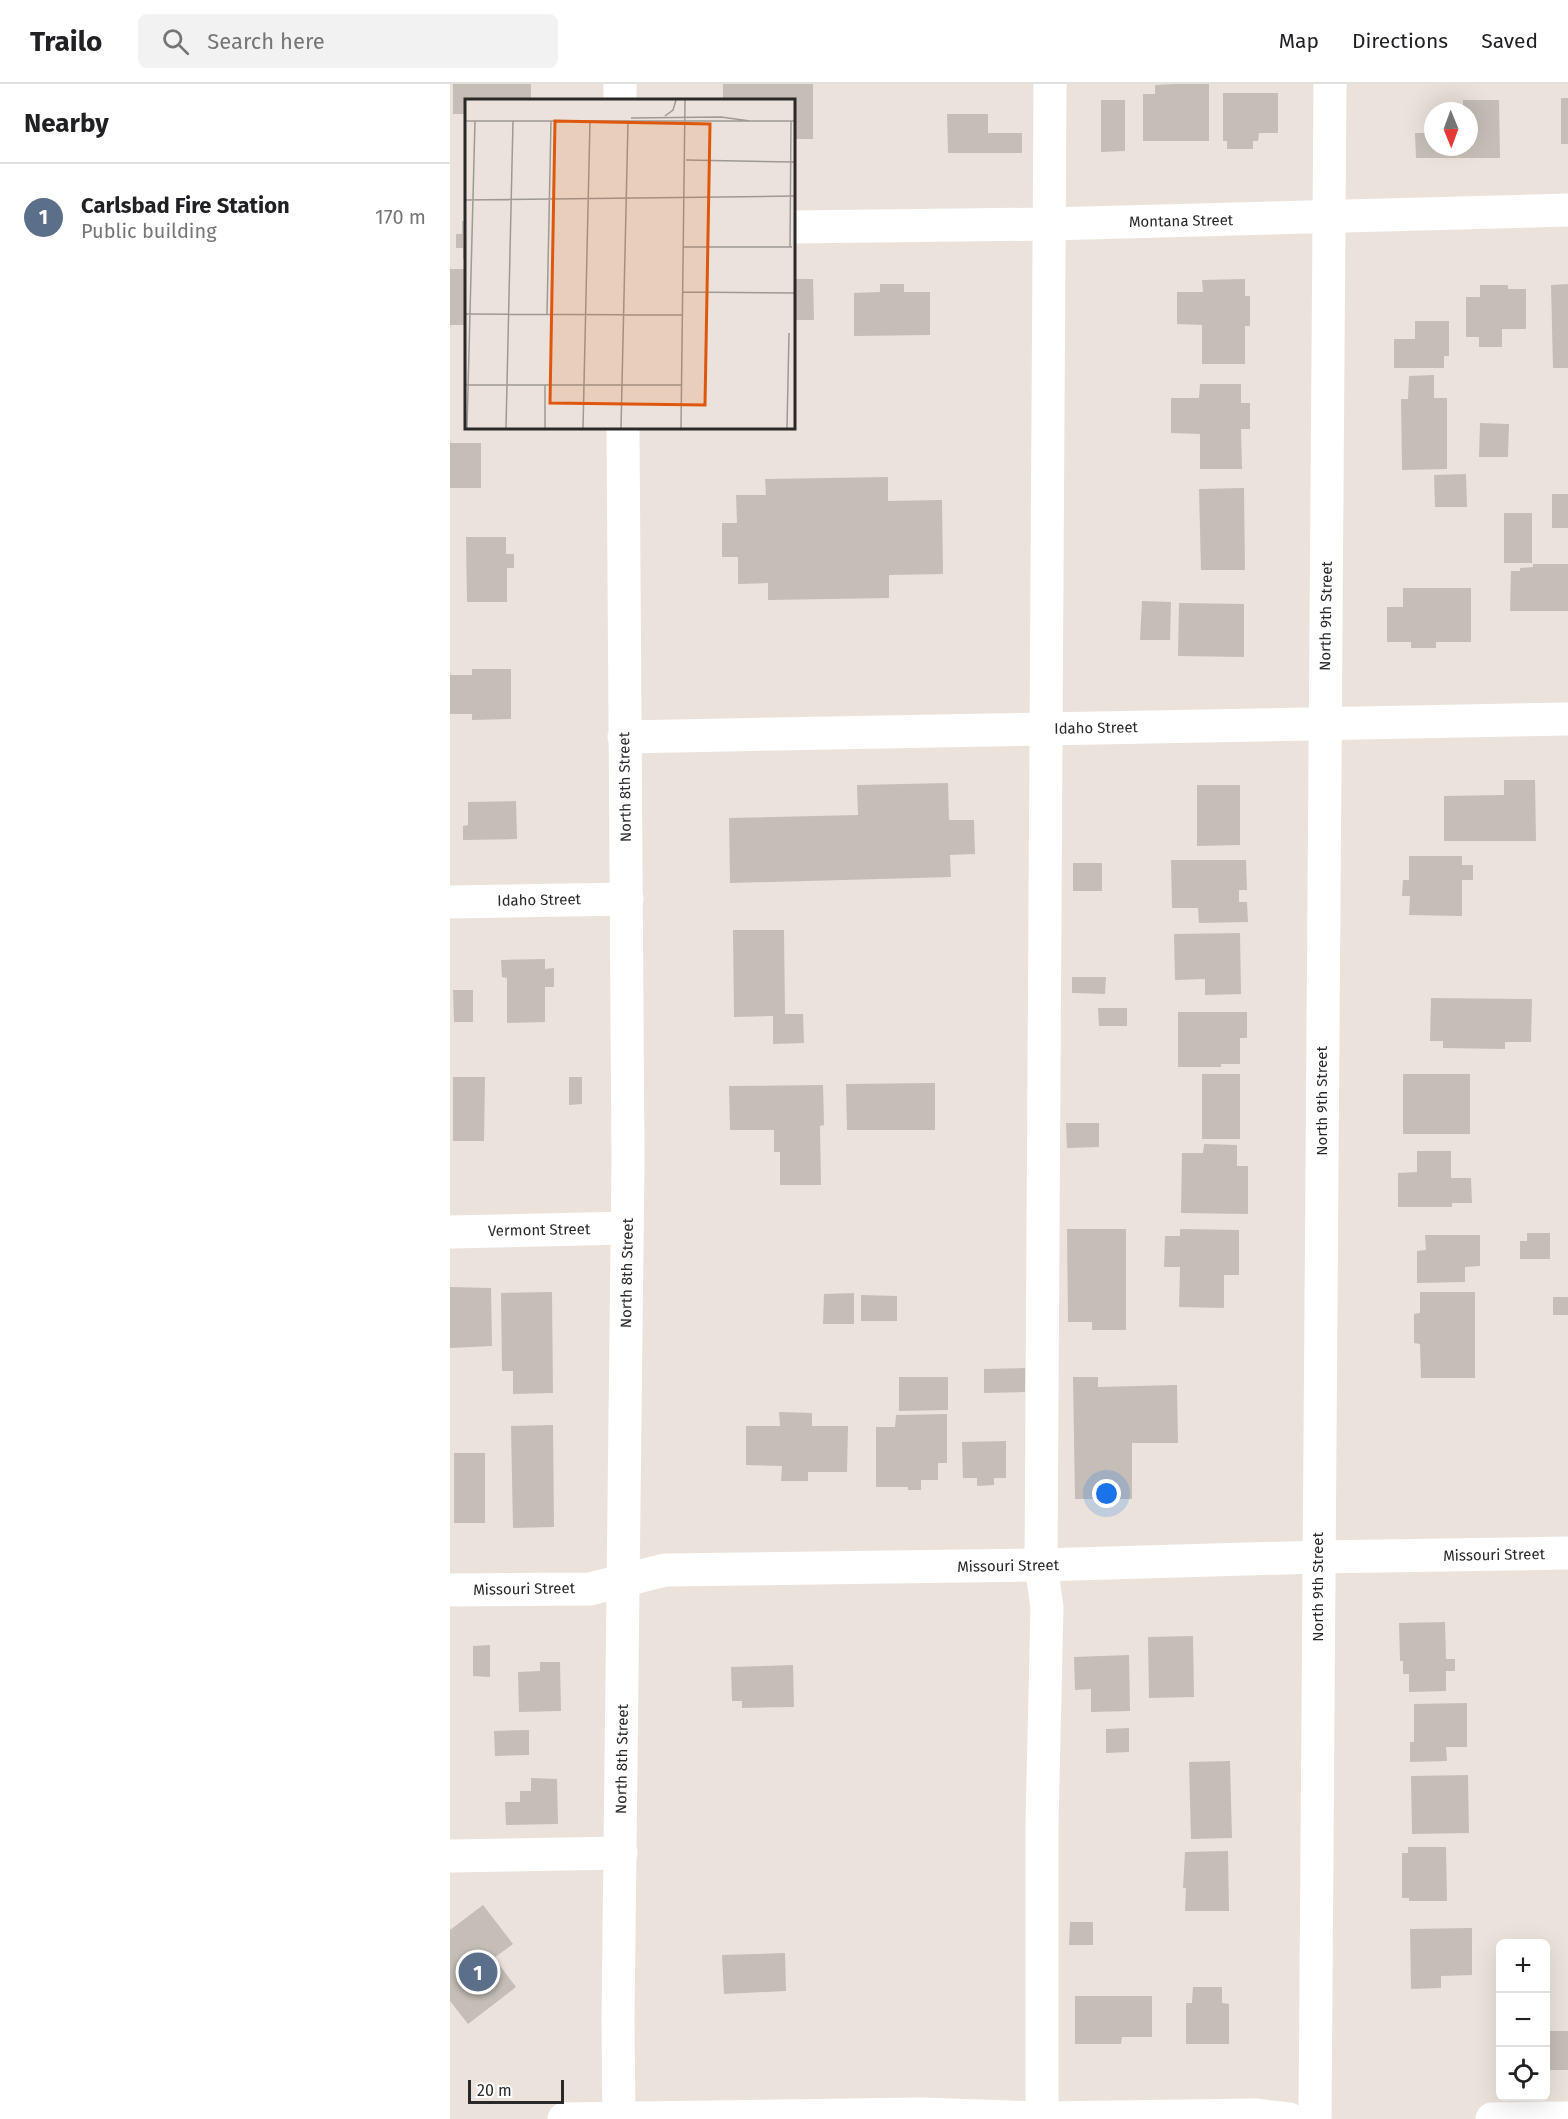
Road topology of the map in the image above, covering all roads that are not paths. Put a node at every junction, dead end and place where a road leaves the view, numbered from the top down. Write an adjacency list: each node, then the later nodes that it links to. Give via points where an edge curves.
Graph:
1 (1050, 84): 5 (street)
2 (1330, 84): 4 (street, North 9th Street)
3 (1568, 210): 4 (street, Montana Street)
4 (1329, 217): 5 (street, Montana Street); 9 (street, North 9th Street)
5 (1049, 224): 6 (street, Montana Street); 10 (street)
6 (795, 227)
7 (623, 429): 11 (street, North 8th Street)
8 (1568, 719): 9 (street, Idaho Street)
9 (1325, 725): 10 (street, Idaho Street); 17 (street, North 9th Street)
10 (1045, 729): 11 (street, Idaho Street); 18 (street)
11 (624, 737): 12 (street, North 8th Street)
12 (627, 899): 13 (street, Idaho Street); 14 (street, North 8th Street)
13 (450, 902)
14 (627, 1228): 15 (street, Vermont Street); 19 (street, North 8th Street)
15 (450, 1232)
16 (1568, 1553): 17 (street, Missouri Street)
17 (1318, 1557): 18 (street, Missouri Street); 28 (street, North 9th Street)
18 (1041, 1565): 19 (street, Missouri Street, via 665,1570); 23 (street, via 1047,1606)
19 (625, 1580): 20 (street, Missouri Street, via 591,1589); 21 (street, North 8th Street)
20 (450, 1590)
21 (621, 1852): 22 (street); 26 (street, North 8th Street)
22 (450, 1856)
23 (1042, 2118): 26 (street, via 921,2114); 27 (street, via 1255,2115)
24 (1568, 2118): 29 (street)
25 (564, 2119): 26 (street)
26 (619, 2119)
27 (1289, 2119)
28 (1315, 2119)
29 (1492, 2119)

